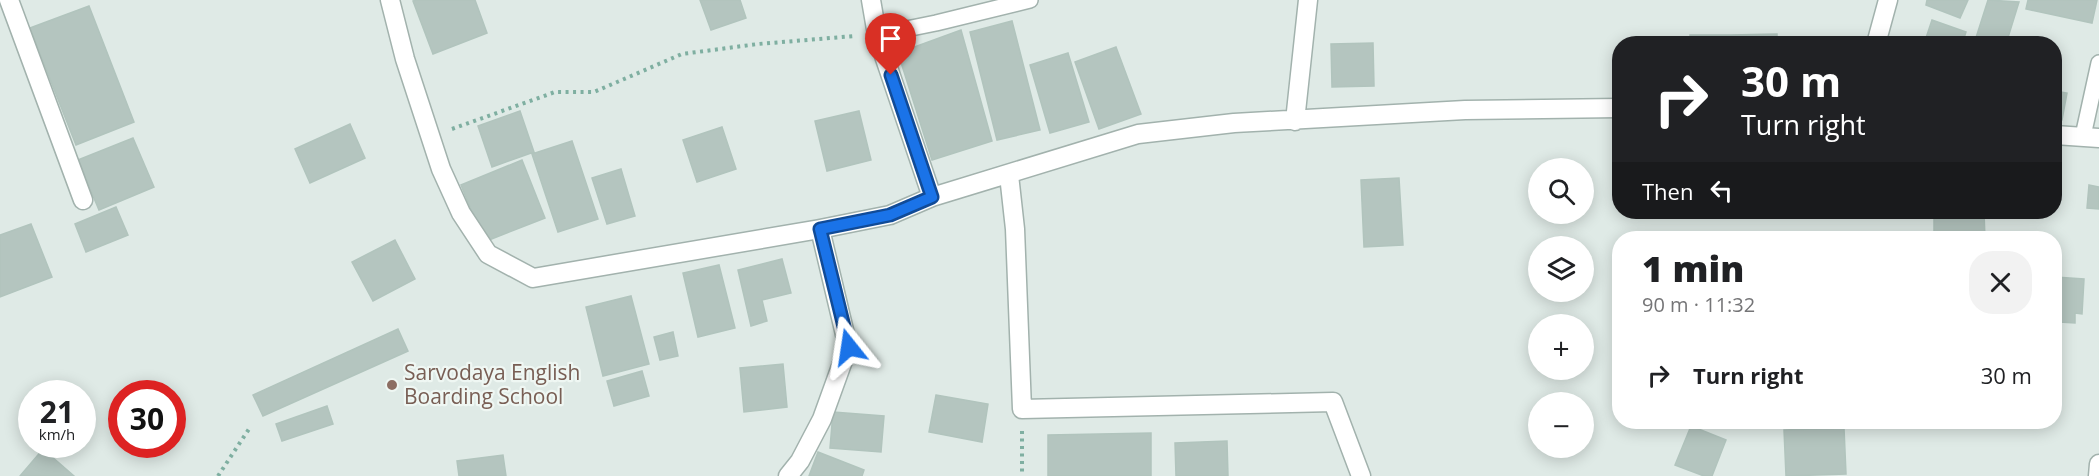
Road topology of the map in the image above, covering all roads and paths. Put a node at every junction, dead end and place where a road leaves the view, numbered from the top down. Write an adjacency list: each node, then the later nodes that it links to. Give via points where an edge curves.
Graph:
1 (9, 0): 17 (street)
2 (390, 0): 13 (street)
3 (871, 0): 7 (street)
4 (1030, 0): 7 (lane)
5 (1308, 0): 11 (street)
6 (1888, 0): 8 (street)
7 (877, 35): 13 (path, via 681,54 594,92 555,92); 16 (street)
8 (1878, 36)
9 (2099, 63): 14 (lane)
10 (1612, 108): 11 (street, via 1465,110)
11 (1295, 121): 15 (street, via 1234,123 1138,134)
12 (2062, 135): 14 (street)
13 (431, 137): 18 (street, via 461,213 488,254 532,278)
14 (2091, 137)
15 (1009, 175): 16 (street); 19 (street)
16 (932, 197): 18 (street, via 890,215)
17 (82, 200)
18 (820, 229): 23 (street, via 849,347 822,419)
19 (1022, 409): 24 (path); 25 (street, via 1333,402)
20 (251, 426): 22 (path)
21 (2099, 464): 26 (street)
22 (219, 476)
23 (788, 476)
24 (1023, 476)
25 (1361, 476)
26 (2098, 476)

